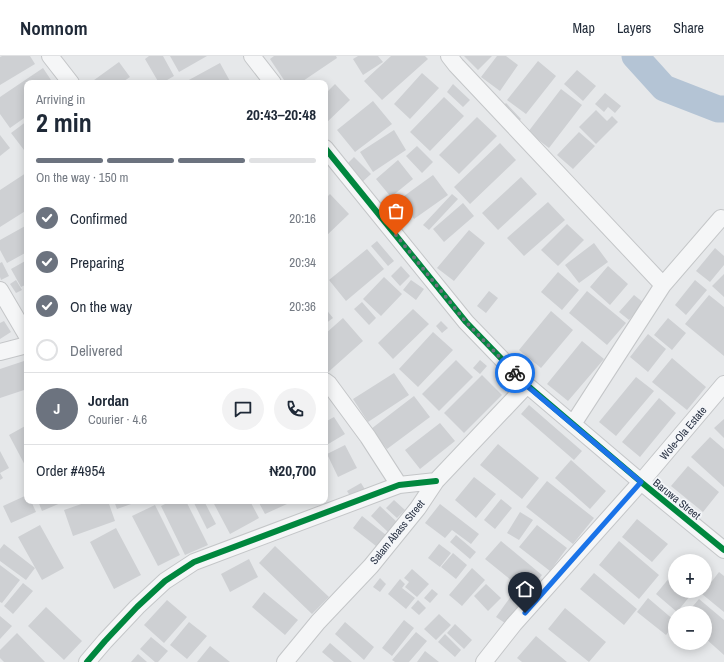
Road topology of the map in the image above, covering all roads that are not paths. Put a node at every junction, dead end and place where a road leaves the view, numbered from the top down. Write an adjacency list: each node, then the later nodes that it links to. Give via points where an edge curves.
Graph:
1 (50, 56): 4 (street)
2 (252, 56): 5 (street)
3 (449, 56): 8 (street)
4 (69, 80)
5 (271, 80)
6 (328, 152): 15 (street, Baruwa Street, via 466,322)
7 (721, 218): 8 (street)
8 (663, 285): 16 (street)
9 (0, 290): 10 (street)
10 (24, 331)
11 (24, 346): 12 (street)
12 (0, 352)
13 (328, 383): 19 (street, via 368,437)
14 (724, 384): 18 (street, Wole-Ola Estate)
15 (527, 386): 16 (street, Baruwa Street); 17 (street, Salam Abass Street)
16 (573, 424): 18 (street, Baruwa Street)
17 (436, 481): 19 (street); 22 (street, Salam Abass Street, via 418,508 371,566)
18 (641, 482): 20 (street, Baruwa Street); 23 (street, Wole-Ola Estate, via 514,624)
19 (399, 485): 21 (street, via 194,562 165,581 137,607)
20 (724, 550)
21 (87, 662)
22 (284, 662)
23 (484, 662)

